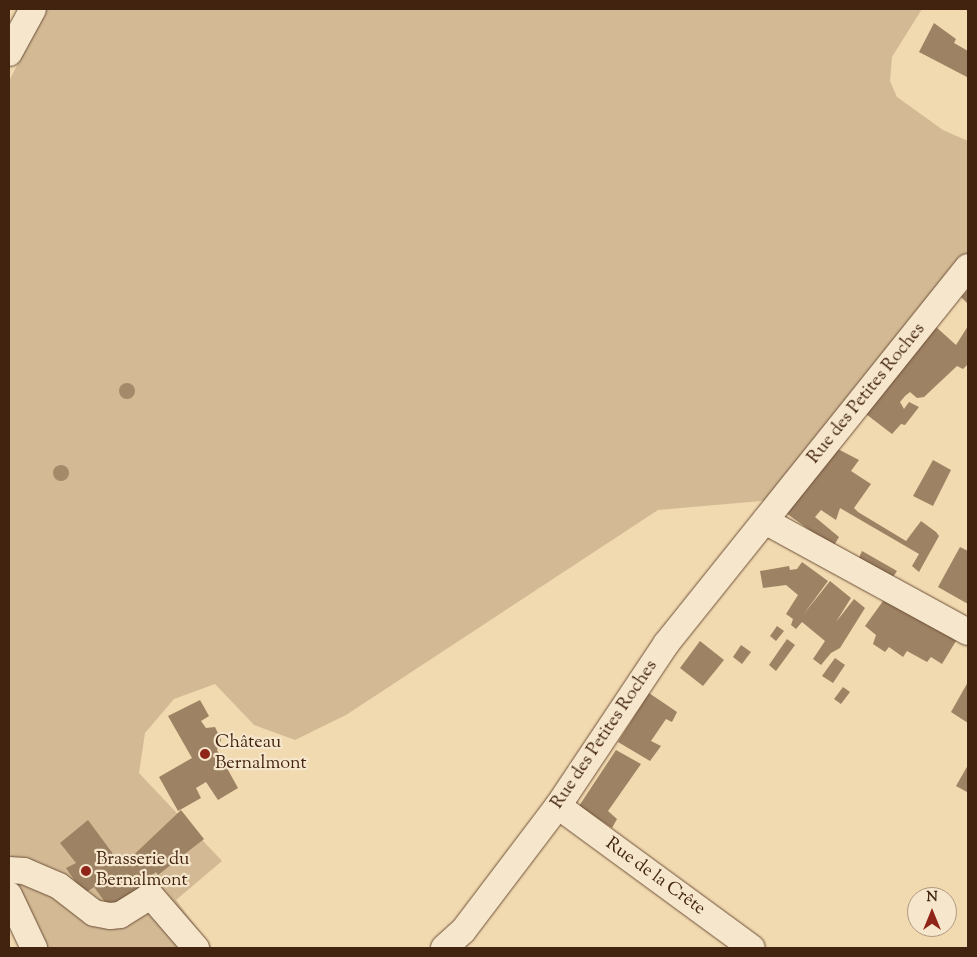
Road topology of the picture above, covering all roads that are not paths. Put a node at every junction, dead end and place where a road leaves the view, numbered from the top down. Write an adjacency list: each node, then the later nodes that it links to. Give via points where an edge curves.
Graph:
1 (33, 9): 2 (street)
2 (9, 54)
3 (968, 267): 4 (street, Rue des Petites Roches)
4 (765, 521): 5 (street); 6 (street, Rue des Petites Roches, via 666,644)
5 (968, 632)
6 (558, 806): 11 (street, Rue des Petites Roches, via 463,931); 12 (street, Rue de la Crête)
7 (9, 870): 10 (street, via 24,871 59,886 94,913 102,915 120,914 151,896)
8 (9, 895): 9 (street)
9 (34, 948)
10 (196, 948)
11 (444, 948)
12 (752, 948)

